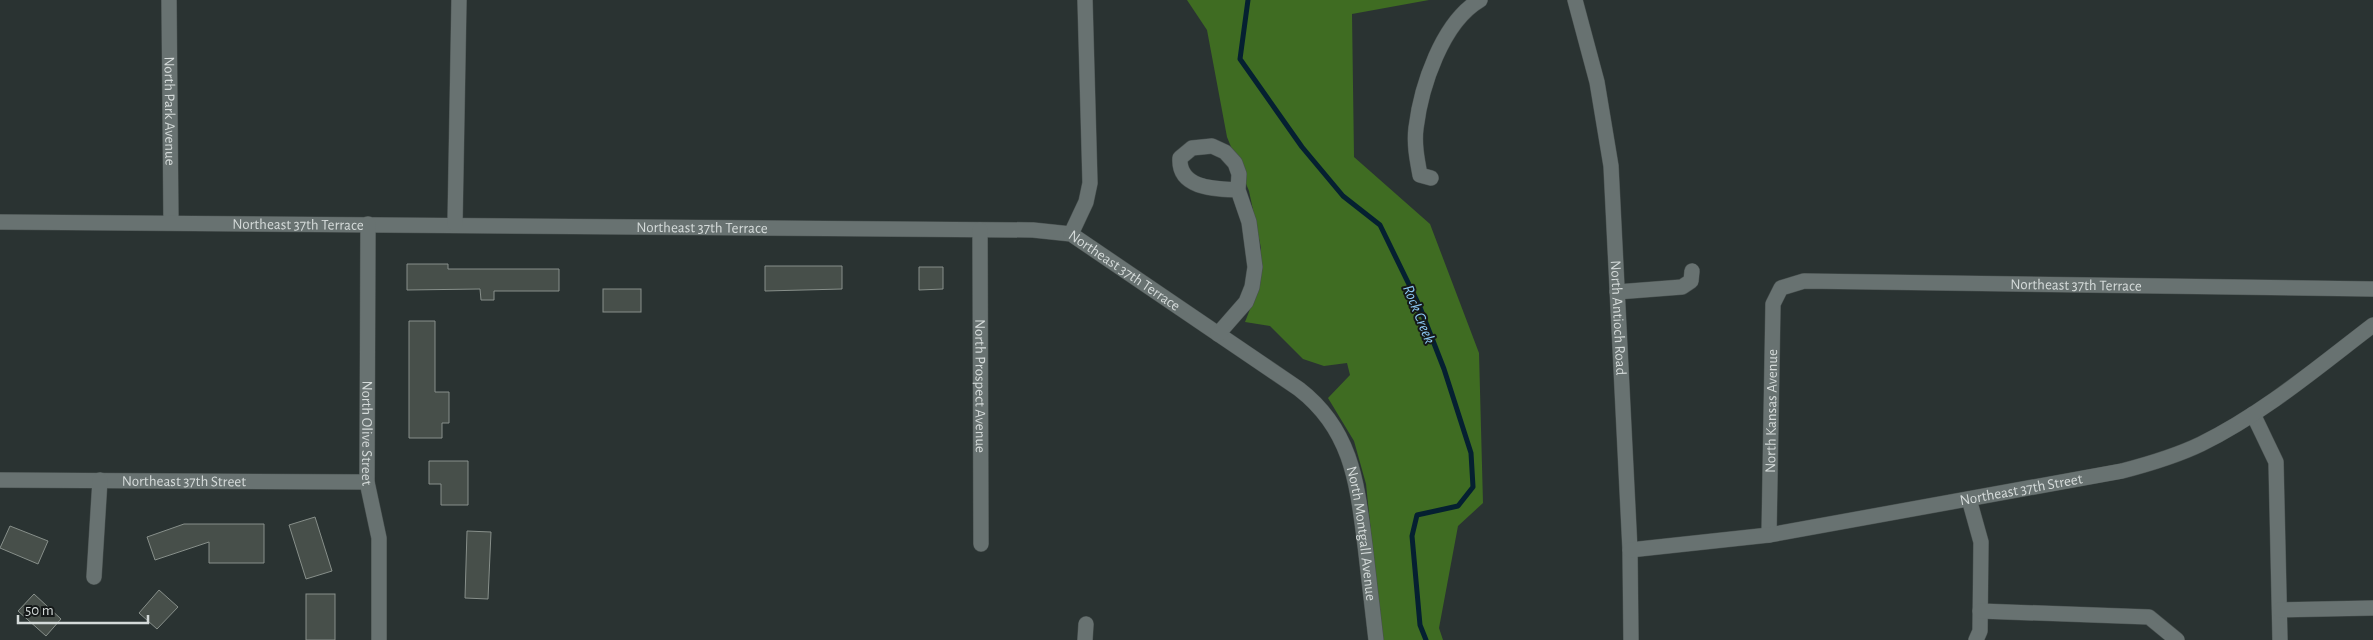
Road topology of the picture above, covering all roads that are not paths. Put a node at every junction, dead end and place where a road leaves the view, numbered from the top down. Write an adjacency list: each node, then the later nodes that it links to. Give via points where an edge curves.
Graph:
1 (169, 0): 9 (street, North Park Avenue)
2 (459, 0): 11 (street)
3 (1085, 0): 13 (street, via 1090,183 1086,202)
4 (1480, 0): 6 (street, via 1454,24 1431,69 1424,94 1416,128 1416,153 1420,175)
5 (1575, 0): 17 (street, North Antioch Road, via 1597,82 1611,166)
6 (1431, 178)
7 (1238, 190): 19 (street, via 1249,222 1255,267 1246,302)
8 (0, 222): 9 (street, Northeast 37th Terrace)
9 (171, 222): 10 (street, Northeast 37th Terrace)
10 (368, 224): 11 (street, Northeast 37th Terrace); 24 (street, North Olive Street)
11 (455, 224): 12 (street, Northeast 37th Terrace)
12 (980, 230): 13 (street, Northeast 37th Terrace); 27 (street, North Prospect Avenue)
13 (1071, 234): 19 (street, Northeast 37th Terrace)
14 (1692, 271): 17 (street, via 1691,281 1682,286)
15 (1781, 288): 16 (street, Northeast 37th Terrace, via 1804,281); 26 (street, North Kansas Avenue, via 1773,304)
16 (2373, 289)
17 (1617, 292): 28 (street, North Antioch Road)
18 (2373, 325): 20 (street, Northeast 37th Street)
19 (1218, 334): 21 (street, Northeast 37th Terrace, via 1316,402)
20 (2252, 414): 25 (street, Northeast 37th Street, via 2200,444 2162,460 2122,471); 31 (street, via 2276,462)
21 (1337, 431): 36 (street, North Montgall Avenue, via 1345,445 1358,487)
22 (0, 480): 23 (street, Northeast 37th Street)
23 (100, 480): 24 (street, Northeast 37th Street); 29 (street)
24 (367, 482): 34 (street, North Olive Street, via 380,538)
25 (1969, 499): 26 (street, Northeast 37th Street); 32 (street, via 1981,542)
26 (1769, 535): 28 (street, Northeast 37th Street)
27 (982, 544)
28 (1630, 550): 37 (street, North Antioch Road)
29 (94, 577)
30 (2373, 608): 31 (street)
31 (2280, 610): 40 (street)
32 (1980, 611): 38 (street, via 1980,631); 39 (street, via 2150,617)
33 (1086, 624): 35 (street)
34 (379, 640)
35 (1085, 640)
36 (1376, 640)
37 (1632, 640)
38 (1976, 640)
39 (2176, 640)
40 (2280, 640)

